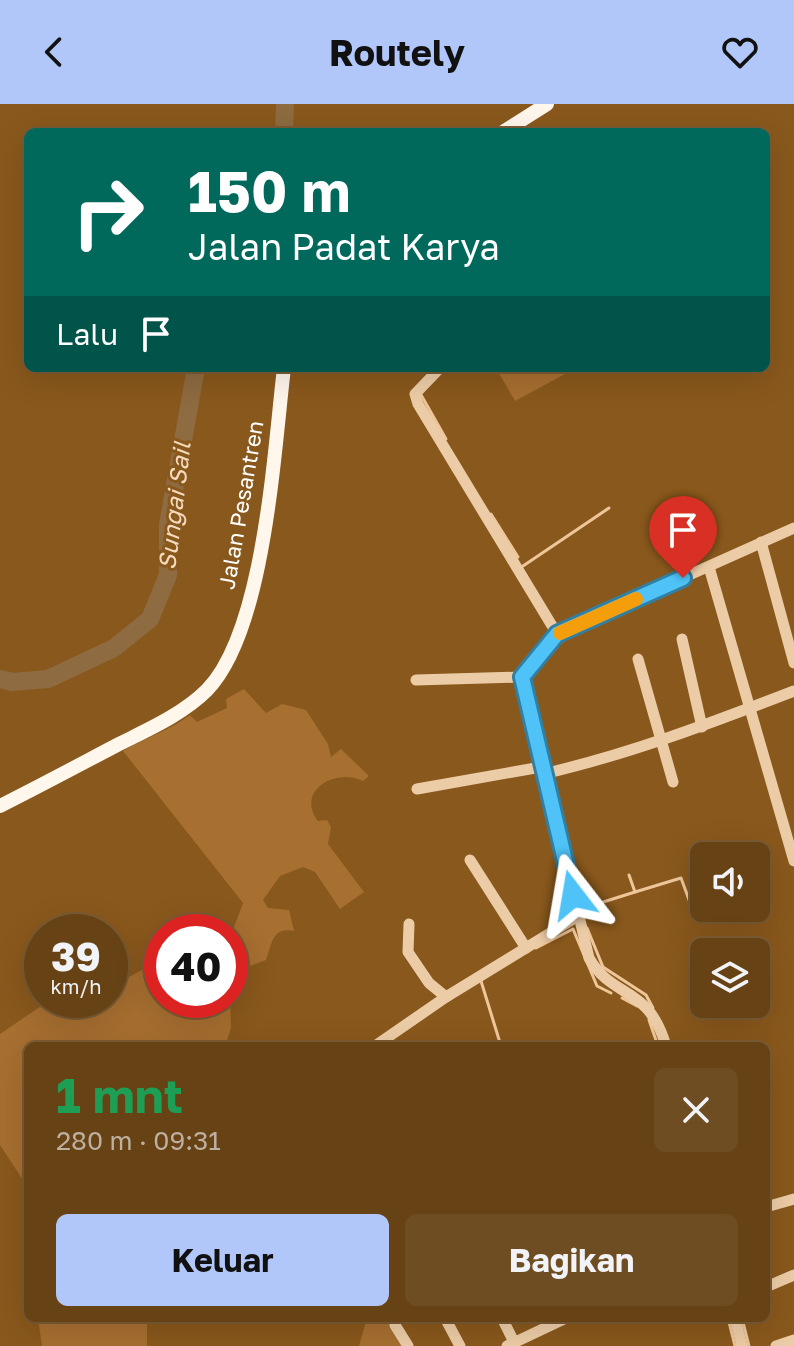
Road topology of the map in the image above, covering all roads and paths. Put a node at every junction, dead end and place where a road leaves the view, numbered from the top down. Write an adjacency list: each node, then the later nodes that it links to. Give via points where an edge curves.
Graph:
1 (547, 104): 2 (main road)
2 (509, 128)
3 (283, 372): 21 (main road, Jalan Pesantren, via 257,565 222,670 207,690 177,713)
4 (435, 372): 8 (street, via 418,386 418,404)
5 (794, 528): 6 (street)
6 (761, 542): 7 (street); 11 (street)
7 (709, 567): 8 (street); 15 (street)
8 (557, 634): 12 (street)
9 (682, 639): 16 (street)
10 (638, 659): 17 (street)
11 (794, 663)
12 (522, 677): 13 (street); 18 (street)
13 (416, 680)
14 (794, 691): 15 (street)
15 (747, 709): 16 (street); 23 (street)
16 (702, 727): 17 (street)
17 (659, 742): 18 (street, via 610,759); 19 (street)
18 (542, 771): 20 (street); 24 (street)
19 (673, 782)
20 (417, 789)
21 (0, 806)
22 (470, 860): 26 (street)
23 (794, 861)
24 (578, 916): 26 (street); 29 (street, via 596,970 643,1002)
25 (409, 924): 27 (street, via 408,952)
26 (526, 948): 27 (street)
27 (446, 997): 28 (street)
28 (381, 1042)
29 (665, 1042)
30 (794, 1199): 31 (street)
31 (770, 1206)
32 (794, 1275): 33 (street)
33 (770, 1285)
34 (395, 1322): 41 (street)
35 (447, 1322): 42 (street)
36 (503, 1322): 40 (street)
37 (554, 1322): 40 (street)
38 (736, 1322): 43 (street)
39 (794, 1340): 44 (street)
40 (511, 1344)
41 (408, 1346)
42 (460, 1346)
43 (742, 1346)
44 (776, 1346)

